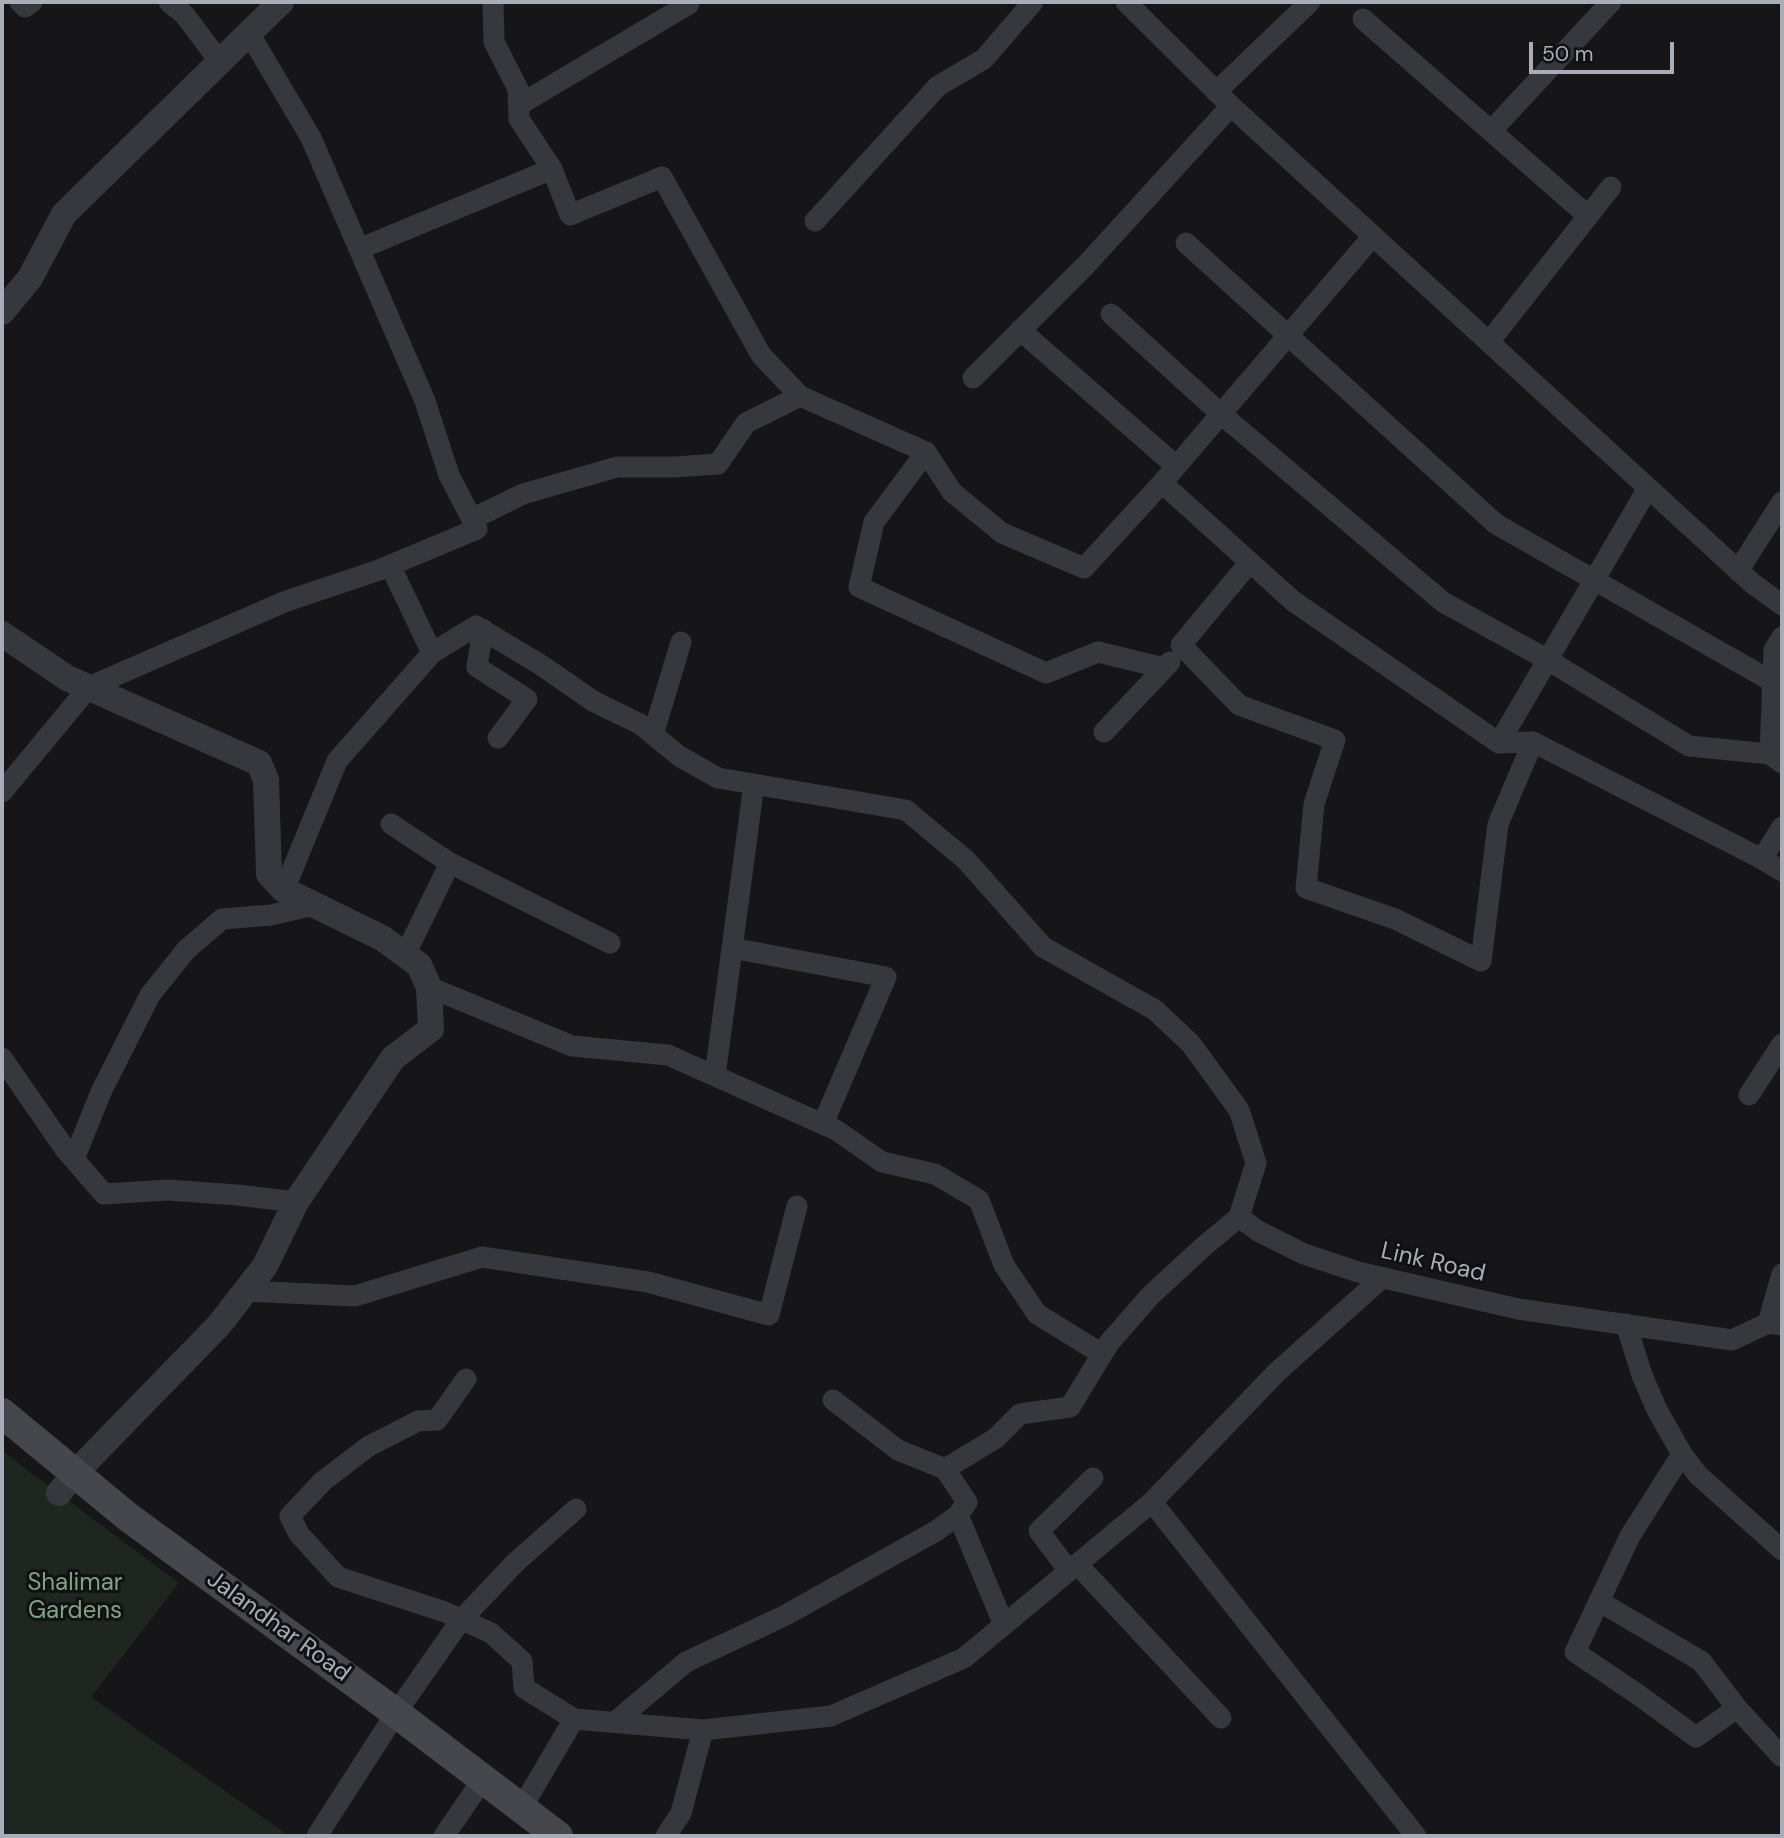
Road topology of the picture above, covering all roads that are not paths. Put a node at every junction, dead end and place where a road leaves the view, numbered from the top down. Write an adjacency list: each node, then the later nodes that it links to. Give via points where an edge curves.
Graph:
1 (20, 2): 2 (street, via 25,7)
2 (32, 2)
3 (169, 2): 13 (street, via 184,14)
4 (281, 2): 12 (street)
5 (493, 2): 15 (street, via 494,42 519,89)
6 (1033, 2): 20 (street, via 984,59 938,86)
7 (1126, 2): 14 (street)
8 (1310, 2): 14 (street)
9 (1611, 2): 16 (street)
10 (689, 4): 15 (street)
11 (1363, 19): 16 (street)
12 (249, 33): 13 (street); 23 (street, via 311,138)
13 (220, 62): 24 (street, via 64,214 30,278)
14 (1224, 99): 21 (street); 26 (street, via 1086,265)
15 (519, 104): 17 (street, via 519,119)
16 (1491, 131): 19 (street)
17 (552, 169): 23 (street); 30 (street, via 570,215 662,177 761,355)
18 (1611, 187): 19 (street)
19 (1588, 216): 28 (street)
20 (814, 221)
21 (1373, 236): 27 (street); 28 (street)
22 (1186, 243): 27 (street)
23 (359, 249): 37 (street)
24 (2, 313)
25 (1111, 314): 31 (street)
26 (1020, 330): 29 (street); 33 (street)
27 (1288, 335): 31 (street); 41 (street, via 1496,524)
28 (1489, 342): 35 (street)
29 (973, 377)
30 (800, 396): 32 (street); 37 (street, via 747,423 718,464 617,467 523,494)
31 (1221, 414): 33 (street); 49 (street, via 1443,602)
32 (926, 452): 34 (street, via 952,492 1002,533 1084,568); 50 (street, via 874,522 859,587 1046,673 1098,653)
33 (1176, 466): 34 (street)
34 (1162, 484): 38 (street)
35 (1648, 488): 40 (street); 41 (street)
36 (1782, 502): 40 (street)
37 (471, 519): 39 (street, via 477,528)
38 (1250, 562): 47 (street, via 1181,645); 57 (street, via 1293,601)
39 (390, 565): 48 (street); 52 (street, via 284,602)
40 (1738, 570): 42 (street)
41 (1595, 580): 49 (street); 51 (street)
42 (1782, 605)
43 (483, 629): 48 (street, via 476,626); 54 (street); 55 (street, via 477,667 527,699)
44 (2, 634): 52 (street, via 67,678)
45 (1782, 638): 51 (street, via 1774,650)
46 (681, 642): 54 (street)
47 (1184, 647): 50 (street); 56 (street, via 1239,705 1335,740 1314,804 1306,888 1395,919 1481,961 1498,824)
48 (432, 653): 66 (street, via 337,761)
49 (1548, 660): 57 (street); 58 (street, via 1689,746)
50 (1164, 668): 53 (street)
51 (1773, 682): 58 (street)
52 (89, 687): 60 (street); 66 (street, via 259,763 266,780 269,874)
53 (1104, 732)
54 (653, 735): 59 (street, via 718,778)
55 (498, 738)
56 (1533, 742): 57 (street); 63 (street)
57 (1499, 743)
58 (1776, 759)
59 (754, 784): 69 (street); 80 (street, via 906,810 966,860 1042,947 1155,1010 1191,1044 1239,1110 1256,1163)
60 (2, 792)
61 (390, 824): 64 (street)
62 (1782, 827): 63 (street)
63 (1762, 859): 65 (street)
64 (450, 863): 68 (street); 70 (street)
65 (1782, 871)
66 (284, 890): 67 (street)
67 (314, 905): 70 (street, via 382,938); 77 (street, via 222,919 186,950 150,995 101,1092)
68 (610, 943)
69 (732, 947): 74 (street); 76 (street, via 886,977)
70 (405, 955): 71 (street, via 419,965)
71 (429, 987): 74 (street, via 572,1046 668,1055); 78 (street, via 431,1029 393,1058)
72 (1782, 1044): 75 (street)
73 (2, 1058): 77 (street)
74 (715, 1076): 76 (street)
75 (1749, 1096)
76 (823, 1124): 86 (street, via 882,1162 935,1174 979,1200 1004,1265 1037,1314)
77 (75, 1159): 78 (street, via 104,1194 169,1190)
78 (296, 1202): 83 (street, via 265,1266)
79 (797, 1206): 83 (street, via 769,1315 648,1282 481,1257 355,1296)
80 (1239, 1217): 82 (street, Link Road, via 1304,1254); 86 (street, via 1150,1296)
81 (1782, 1274): 85 (street)
82 (1382, 1278): 84 (street, Link Road, via 1518,1309); 94 (street, via 1277,1372)
83 (244, 1291): 93 (street, via 219,1325)
84 (1626, 1324): 85 (street, Link Road, via 1732,1340); 90 (street, via 1657,1410)
85 (1775, 1324)
86 (1102, 1354): 91 (street, via 1070,1407 1020,1414 996,1438)
87 (466, 1378): 100 (street, via 437,1420 418,1421 369,1446 323,1481 290,1516 299,1534 338,1577)
88 (833, 1400): 91 (street, via 898,1450)
89 (2, 1413): 93 (main road, Jalandhar Road)
90 (1682, 1454): 97 (street, via 1698,1475); 99 (street, via 1630,1536)
91 (945, 1469): 96 (street, via 967,1502)
92 (1093, 1478): 98 (street, via 1040,1531)
93 (67, 1483): 103 (main road, Jalandhar Road, via 128,1517)
94 (1152, 1502): 98 (street); 115 (street)
95 (576, 1509): 100 (street, via 516,1562)
96 (958, 1515): 101 (street); 106 (street, via 784,1616 686,1662)
97 (1782, 1549)
98 (1073, 1567): 101 (street); 104 (street)
99 (1600, 1602): 102 (street, via 1701,1661); 102 (street, via 1575,1653 1696,1737)
100 (461, 1620): 103 (street); 105 (street, via 491,1633 522,1661 524,1688)
101 (1004, 1625): 107 (street, via 964,1658 831,1716)
102 (1737, 1708): 108 (street)
103 (396, 1713): 109 (main road, Jalandhar Road); 111 (street)
104 (1221, 1718)
105 (574, 1719): 106 (street); 110 (street)
106 (615, 1723): 107 (street)
107 (702, 1730): 114 (street, via 681,1813)
108 (1782, 1757)
109 (483, 1779): 110 (main road, Jalandhar Road); 112 (street)
110 (522, 1808): 113 (main road, Jalandhar Road)
111 (317, 1836)
112 (444, 1836)
113 (558, 1836)
114 (666, 1836)
115 (1416, 1836)

